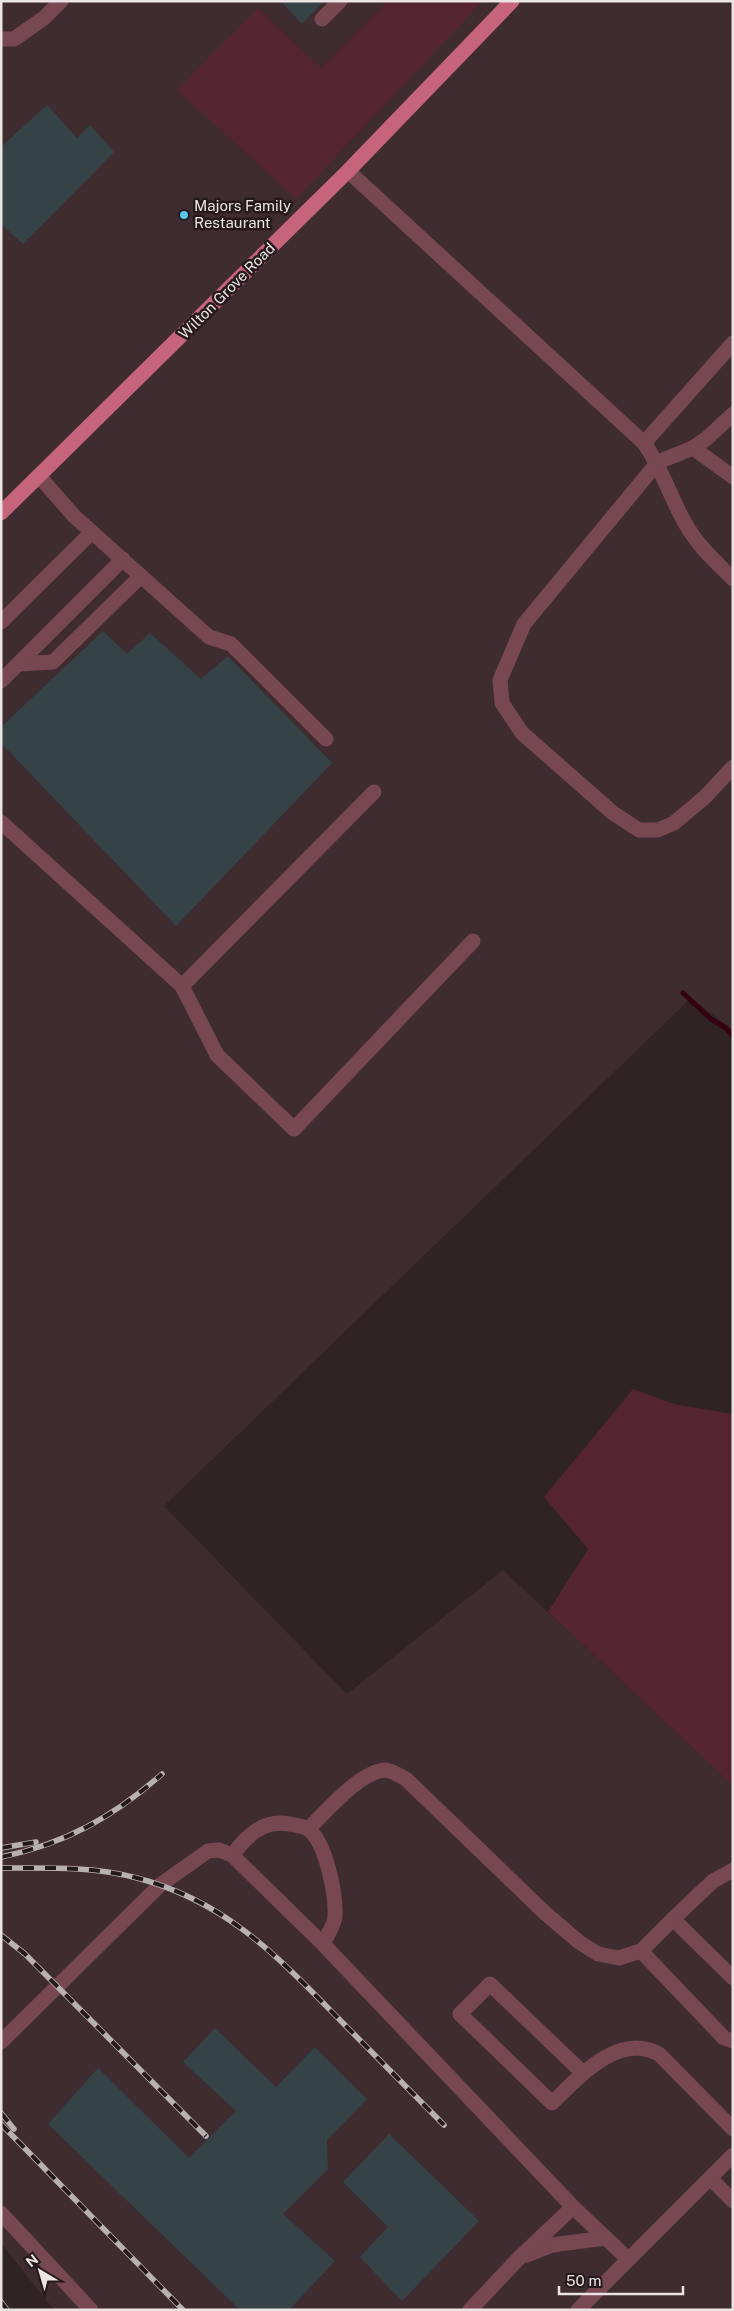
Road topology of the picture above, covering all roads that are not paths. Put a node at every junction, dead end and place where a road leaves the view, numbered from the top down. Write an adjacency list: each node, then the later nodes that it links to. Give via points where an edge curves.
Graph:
1 (61, 1): 5 (street, via 44,18 14,39)
2 (340, 1): 4 (street)
3 (512, 1): 6 (main road, Wilton Grove Road)
4 (322, 19)
5 (1, 39)
6 (348, 171): 9 (street); 12 (main road, Wilton Grove Road)
7 (733, 343): 9 (street)
8 (733, 414): 10 (street, via 721,428)
9 (644, 443): 11 (street)
10 (693, 448): 11 (street); 13 (street)
11 (658, 462): 18 (street, via 686,524 702,548); 23 (street, via 524,624 500,680 502,703 522,733 613,813 639,830 658,830 674,823)
12 (38, 476): 14 (main road, Wilton Grove Road); 15 (street)
13 (733, 478)
14 (1, 512)
15 (92, 532): 16 (street); 19 (street)
16 (123, 559): 17 (street); 20 (street)
17 (141, 576): 20 (street, via 53,662); 22 (street, via 209,637 231,644)
18 (733, 580)
19 (1, 622)
20 (18, 664): 21 (street)
21 (1, 682)
22 (326, 739)
23 (733, 767)
24 (374, 792): 27 (street)
25 (1, 822): 27 (street)
26 (473, 941): 27 (street, via 294,1129 217,1055)
27 (182, 986)
28 (308, 1829): 29 (street, via 281,1822 266,1825 254,1831); 32 (street, via 318,1842 334,1891 335,1918); 33 (street, via 356,1784 371,1773 387,1770 406,1779 579,1942 598,1954 619,1958)
29 (232, 1854): 32 (street); 36 (street, via 208,1851 160,1885)
30 (733, 1870): 31 (street, via 713,1881)
31 (673, 1919): 33 (street); 34 (street)
32 (324, 1944): 42 (street)
33 (641, 1951): 35 (street, via 724,2038)
34 (733, 1978)
35 (733, 2041)
36 (1, 2042)
37 (583, 2073): 37 (street, via 552,2103 460,2014 490,1984); 38 (street, via 621,2050 649,2049 659,2054)
38 (733, 2129)
39 (733, 2156): 40 (street)
40 (710, 2178): 41 (street); 46 (street)
41 (733, 2202)
42 (573, 2206): 44 (street); 45 (street)
43 (1, 2213): 47 (street)
44 (605, 2238): 45 (street, via 552,2246); 46 (street)
45 (518, 2258): 48 (street)
46 (628, 2259): 49 (street)
47 (91, 2310)
48 (470, 2310)
49 (578, 2310)

